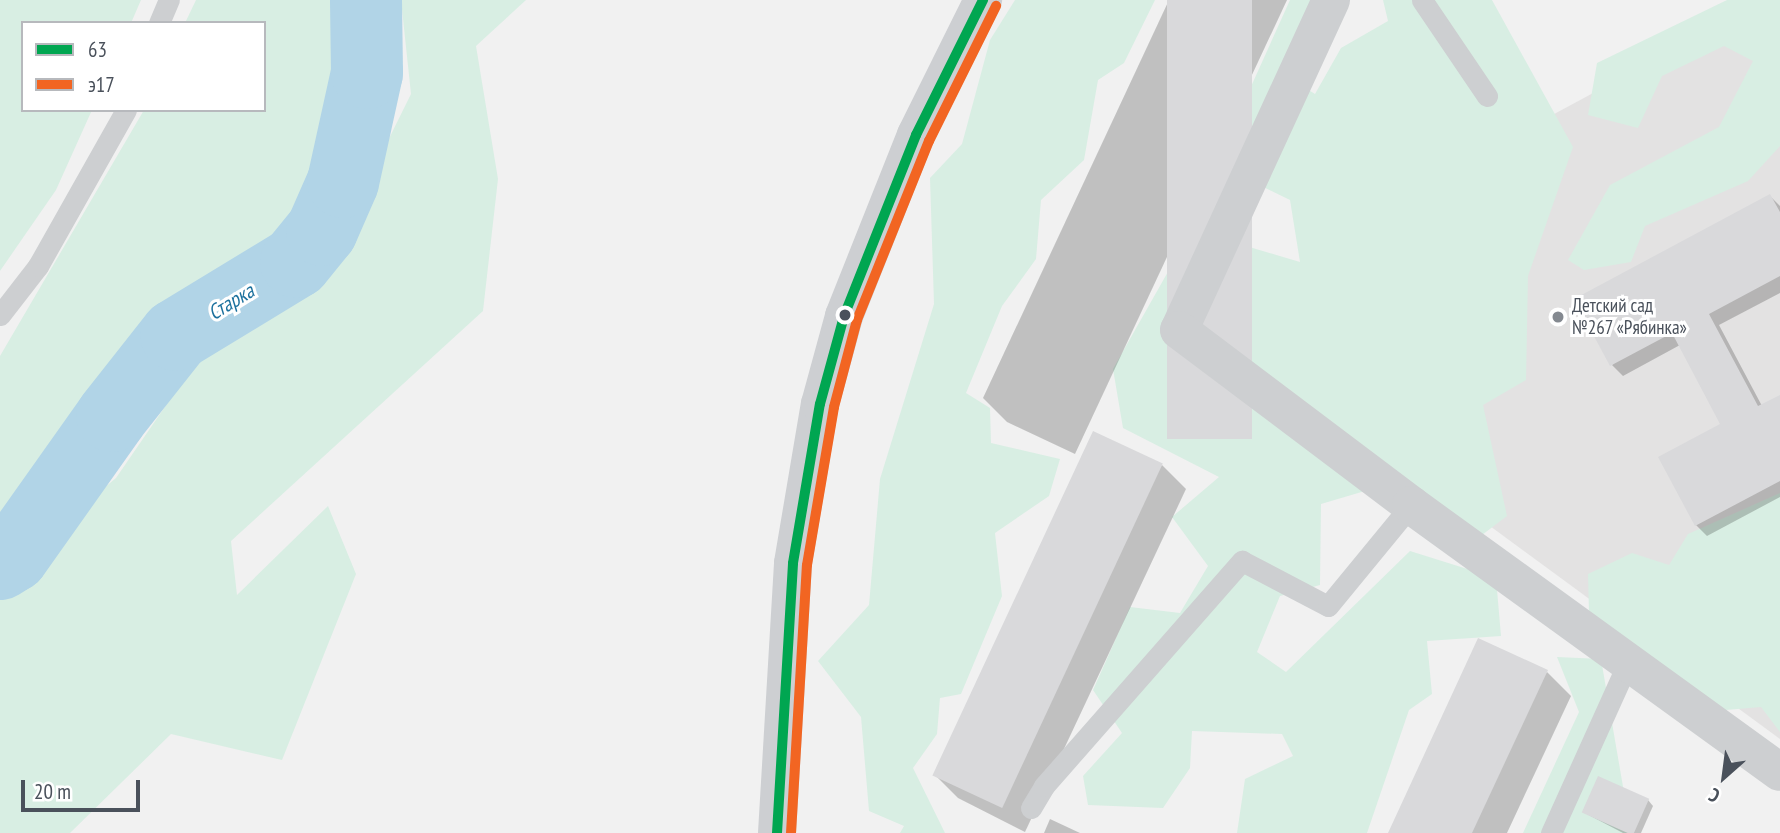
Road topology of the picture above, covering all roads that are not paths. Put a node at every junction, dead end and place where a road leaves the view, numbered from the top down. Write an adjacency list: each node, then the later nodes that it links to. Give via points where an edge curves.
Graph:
1 (169, 0): 5 (lane)
2 (983, 0): 13 (street, via 911,148 844,316 820,404 793,563)
3 (1331, 0): 9 (street, via 1179,330)
4 (1422, 0): 6 (lane)
5 (160, 21)
6 (1487, 96)
7 (125, 112): 8 (lane, via 37,266)
8 (0, 315)
9 (1411, 505): 10 (street); 12 (lane, via 1328,606 1242,561 1044,786)
10 (1629, 660): 11 (street); 14 (lane)
11 (1767, 762)
12 (1031, 808)
13 (776, 833)
14 (1551, 833)

